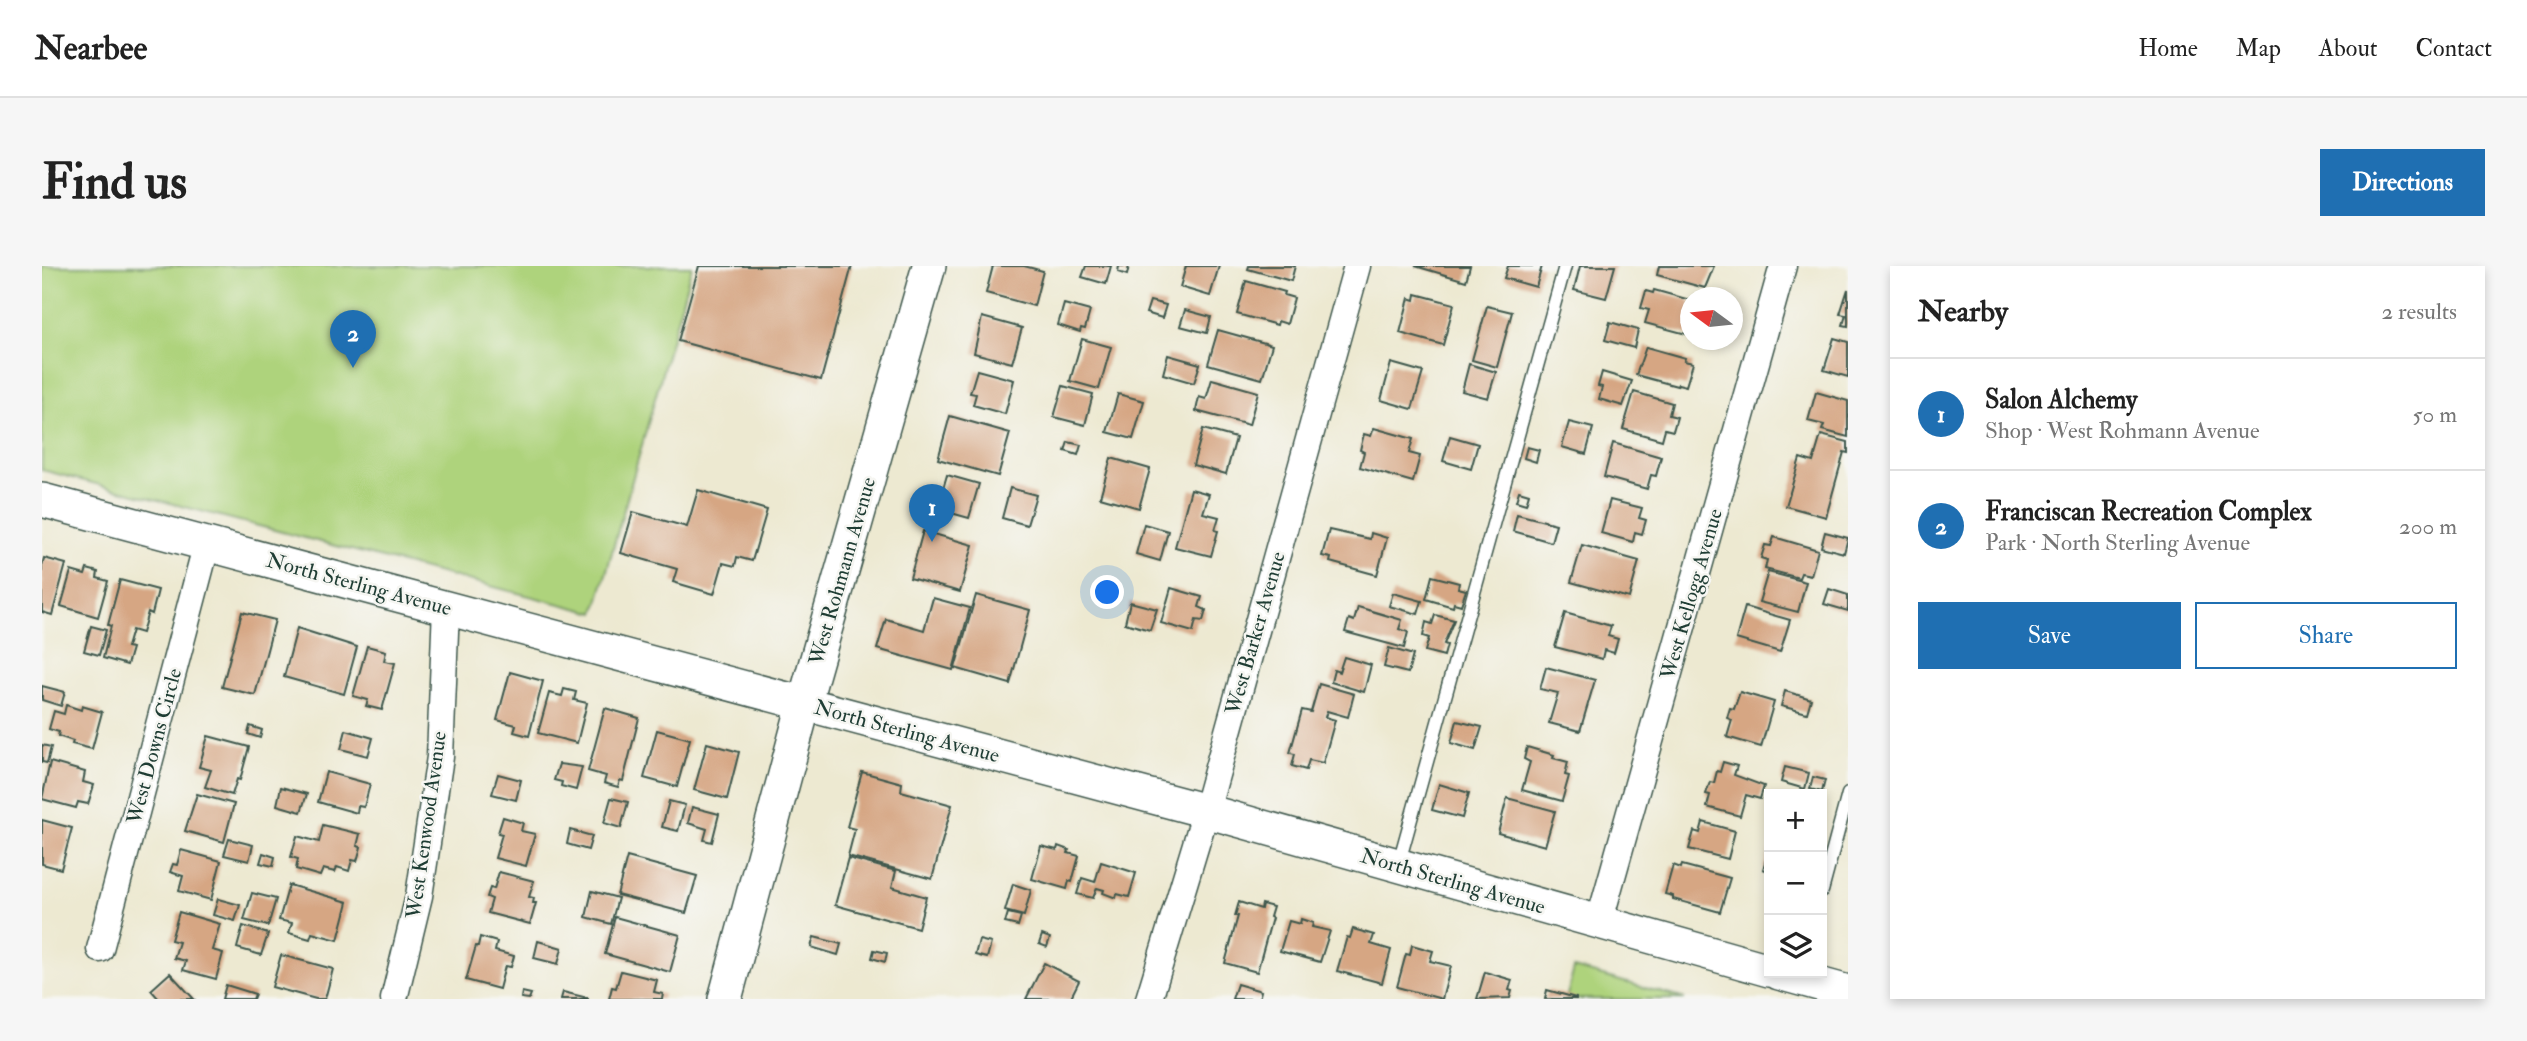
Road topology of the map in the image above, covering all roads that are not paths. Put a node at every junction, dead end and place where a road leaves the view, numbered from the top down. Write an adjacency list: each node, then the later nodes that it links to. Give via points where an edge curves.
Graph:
1 (929, 266): 8 (street, West Rohmann Avenue)
2 (1357, 266): 10 (street, West Barker Avenue)
3 (1565, 266): 11 (lane)
4 (1783, 266): 13 (street, West Kellogg Avenue)
5 (42, 500): 6 (street, North Sterling Avenue)
6 (207, 543): 7 (street, North Sterling Avenue); 14 (street, West Downs Circle)
7 (446, 607): 8 (street, North Sterling Avenue); 18 (street, West Kenwood Avenue, via 440,757 419,896)
8 (804, 704): 10 (street, North Sterling Avenue); 19 (street, West Rohmann Avenue)
9 (1848, 794): 12 (lane)
10 (1206, 811): 11 (street, North Sterling Avenue); 20 (street, West Barker Avenue)
11 (1398, 865): 13 (street, North Sterling Avenue)
12 (1827, 872)
13 (1600, 923): 15 (street, North Sterling Avenue)
14 (100, 949)
15 (1764, 967)
16 (1802, 978): 17 (street, North Sterling Avenue)
17 (1848, 992)
18 (394, 999)
19 (725, 999)
20 (1149, 999)

